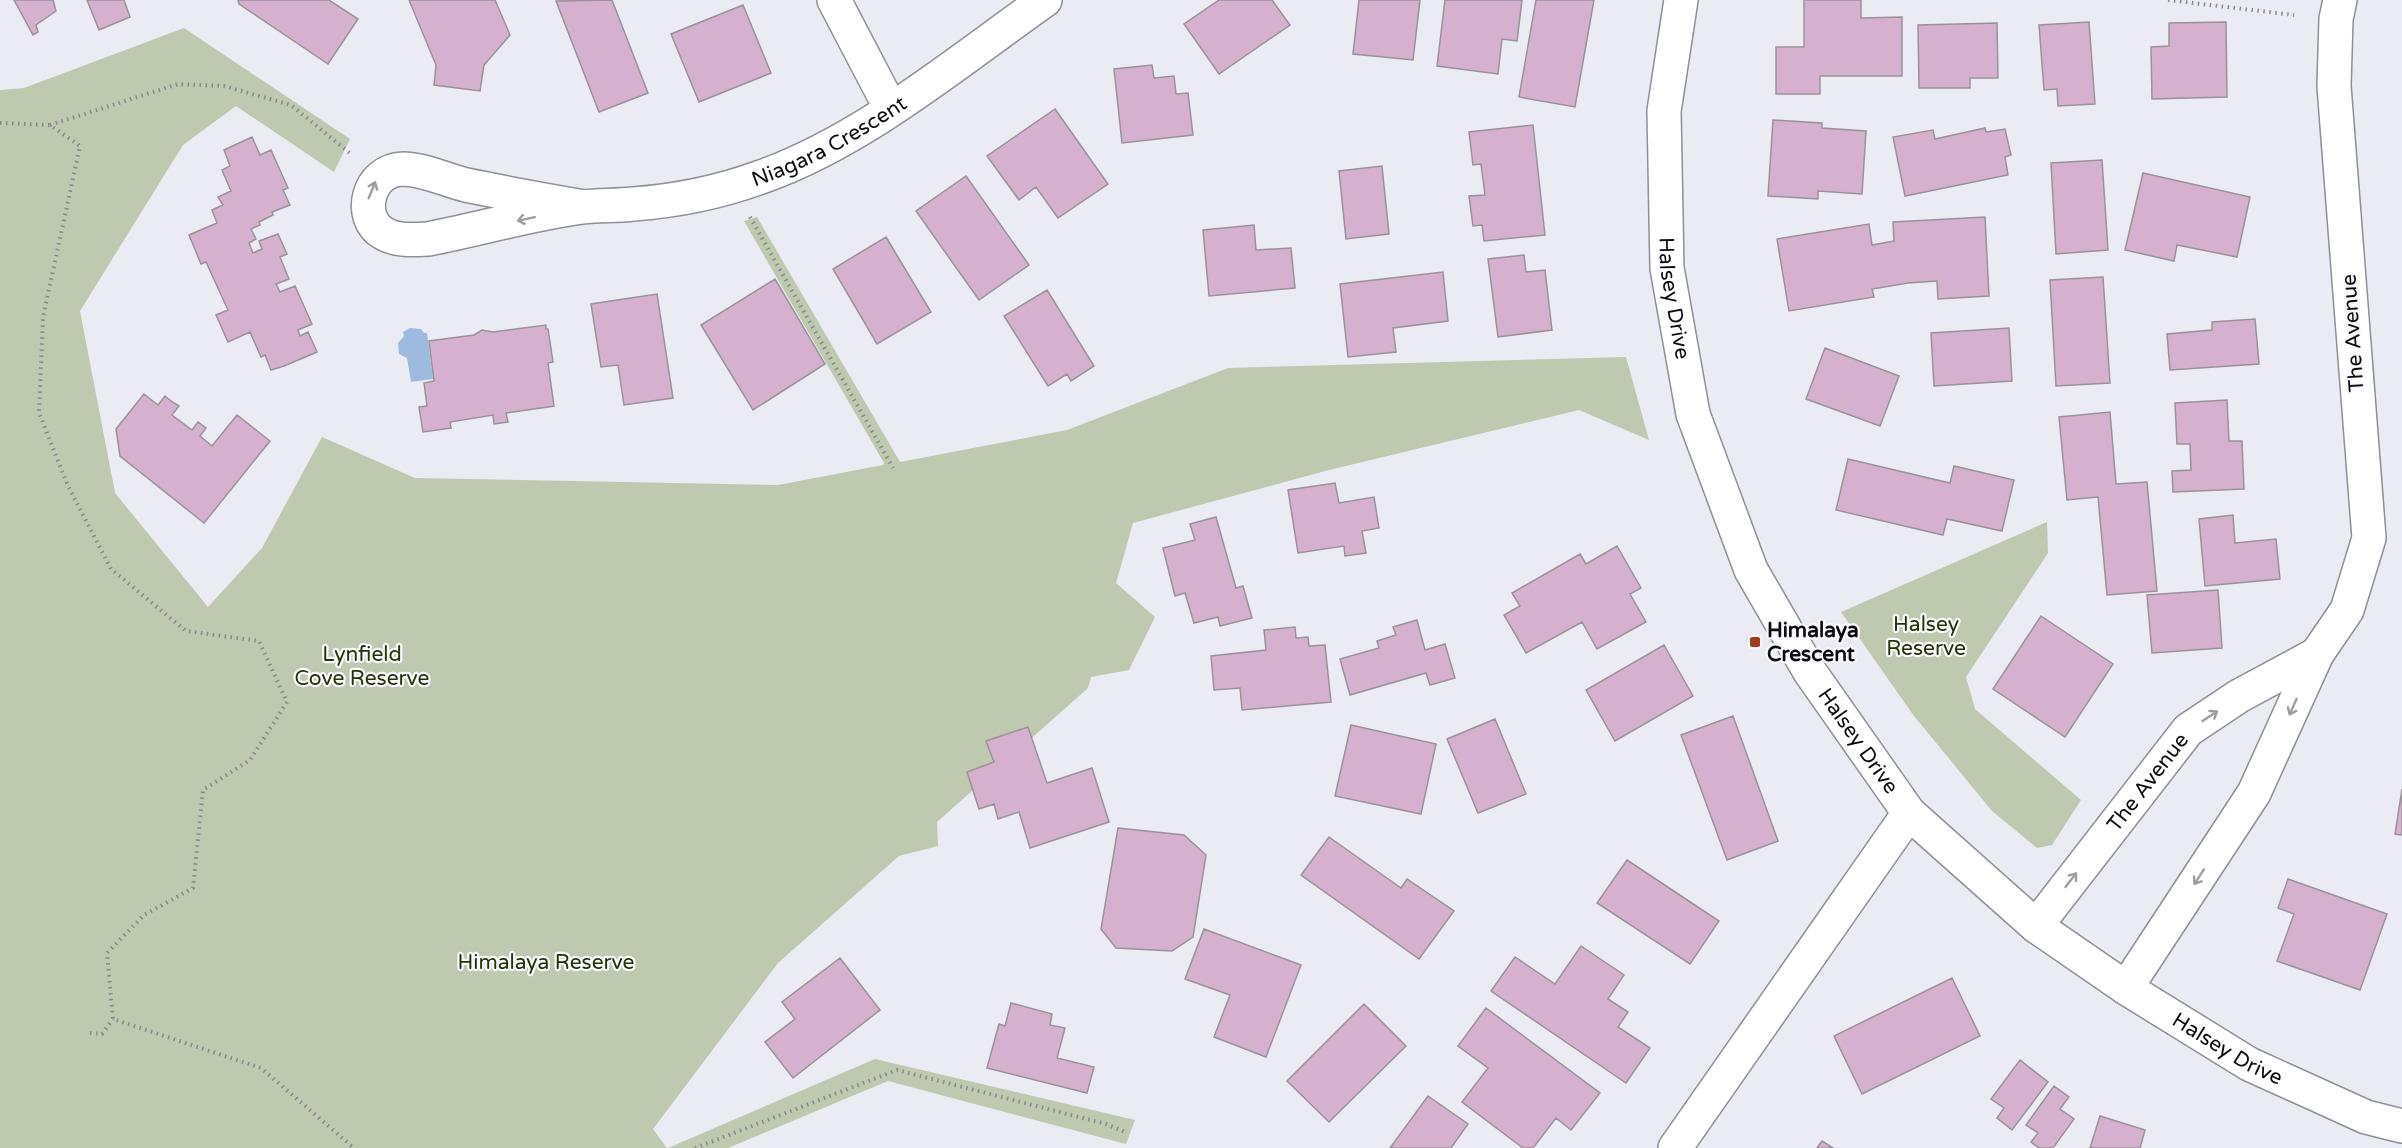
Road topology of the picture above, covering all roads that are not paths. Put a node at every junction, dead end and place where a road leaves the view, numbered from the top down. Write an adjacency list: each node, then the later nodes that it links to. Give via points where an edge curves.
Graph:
1 (834, 0): 5 (street)
2 (1045, 0): 5 (street, Niagara Crescent)
3 (1681, 0): 8 (street, Halsey Drive, via 1664,111 1667,268 1693,414 1751,570 1810,672)
4 (2340, 0): 7 (street, The Avenue, via 2334,86 2369,538 2347,610)
5 (891, 109): 6 (street, Niagara Crescent, via 828,148 763,177 680,199)
6 (584, 207): 6 (street, Niagara Crescent, one-way to 6, via 409,240 380,232 373,221 369,199 376,180 402,169)
7 (2317, 654): 9 (street, The Avenue, one-way to 7, via 2188,730 2239,696); 10 (street, The Avenue, one-way to 10, via 2254,794)
8 (1909, 813): 9 (street, Halsey Drive); 12 (street)
9 (2036, 926): 10 (street, Halsey Drive)
10 (2126, 988): 11 (street, Halsey Drive, via 2249,1064 2366,1117)
11 (2402, 1126)
12 (1675, 1148)

